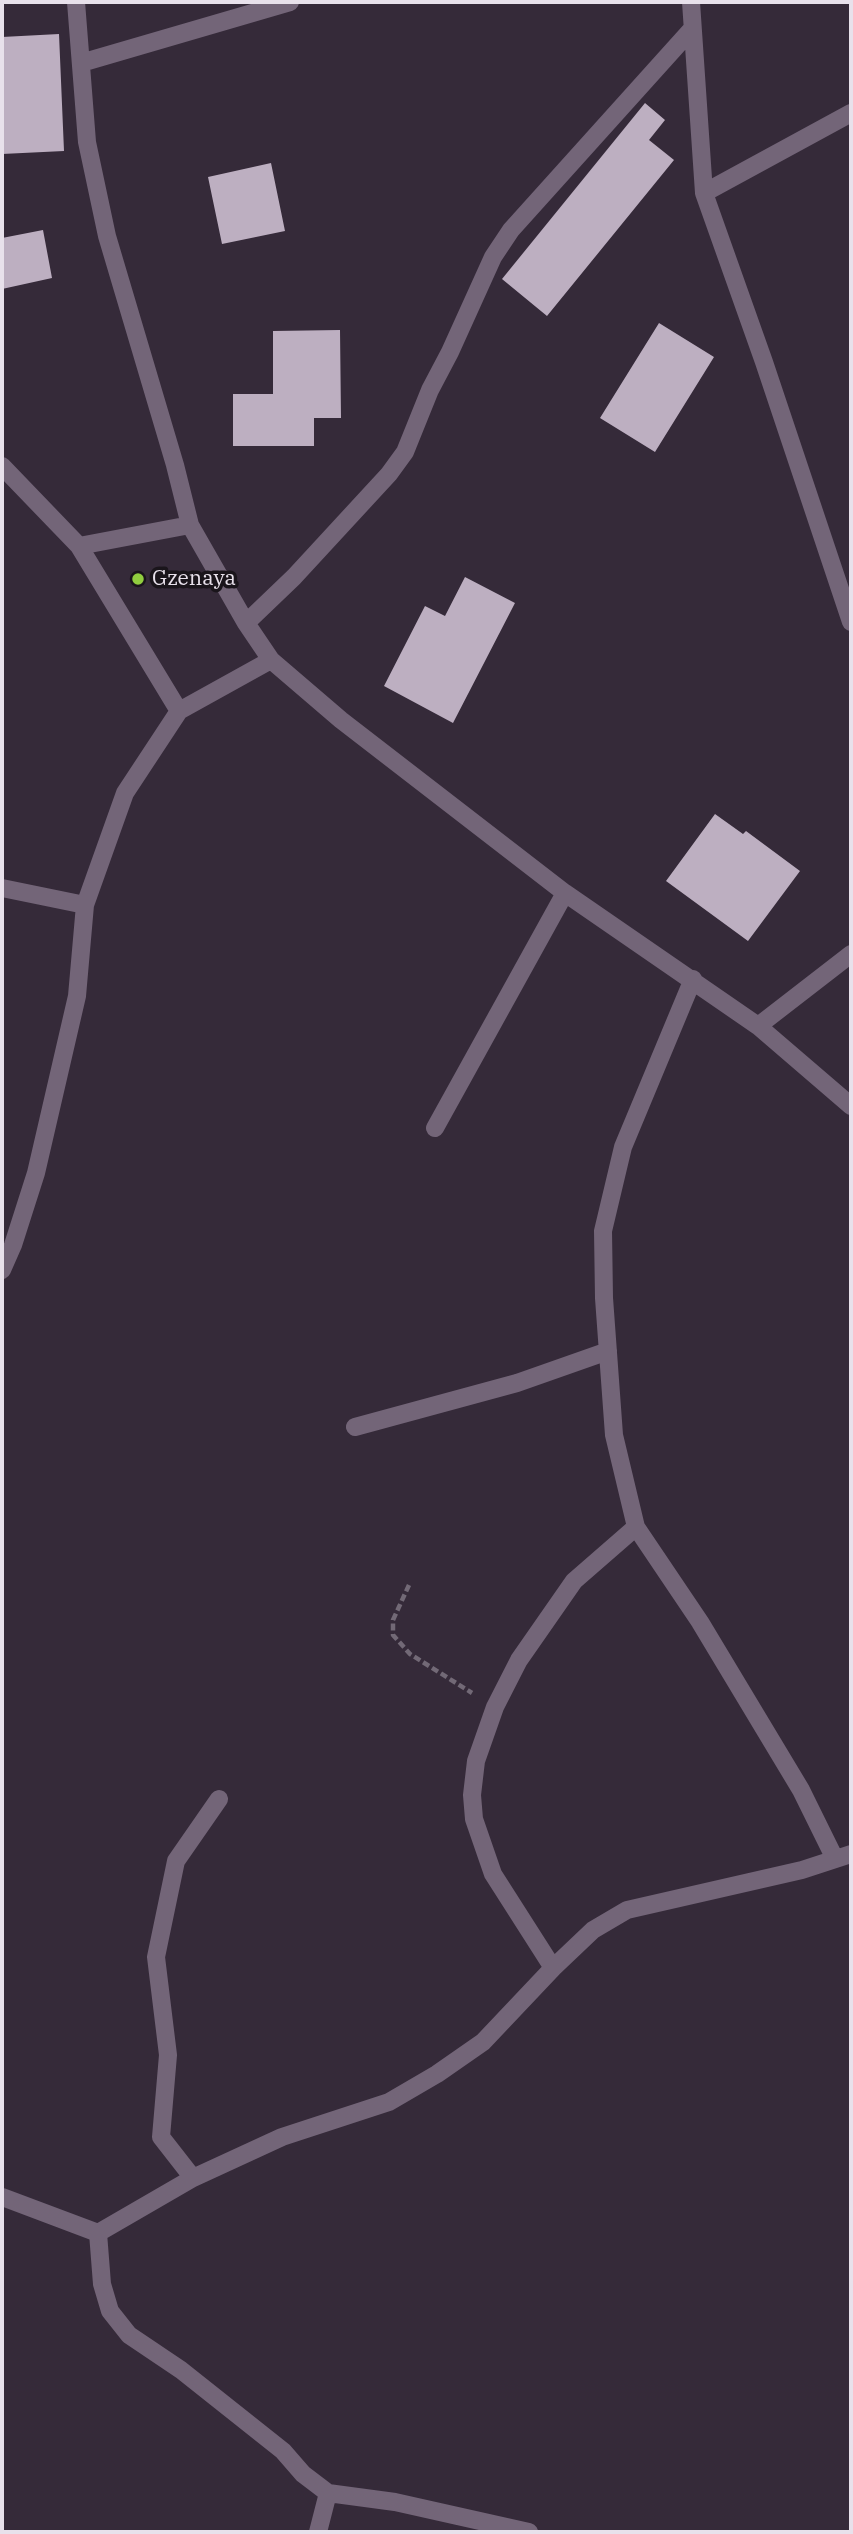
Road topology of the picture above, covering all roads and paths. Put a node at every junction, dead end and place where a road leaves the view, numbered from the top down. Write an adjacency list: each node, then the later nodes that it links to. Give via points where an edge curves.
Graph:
1 (76, 2): 5 (street)
2 (290, 2): 5 (street)
3 (691, 2): 4 (street)
4 (691, 30): 7 (street); 12 (street, via 511,230 493,257 405,452 389,474)
5 (80, 63): 9 (street, via 87,142 107,236)
6 (851, 113): 7 (street)
7 (704, 193): 11 (street)
8 (2, 466): 10 (street)
9 (190, 525): 10 (street); 12 (street)
10 (79, 545): 14 (street)
11 (851, 622)
12 (246, 623): 13 (street)
13 (271, 660): 14 (street); 16 (street, via 341,720)
14 (179, 712): 17 (street, via 125,793)
15 (2, 888): 17 (street)
16 (565, 892): 19 (street); 22 (street)
17 (85, 905): 23 (street, via 77,996 36,1173)
18 (851, 954): 20 (street)
19 (693, 979): 20 (street); 24 (street, via 623,1147 603,1231)
20 (758, 1026): 21 (street)
21 (851, 1106)
22 (435, 1128)
23 (2, 1270)
24 (608, 1351): 25 (street, via 517,1383); 26 (street, via 614,1435)
25 (355, 1427)
26 (636, 1527): 28 (street, via 574,1581 519,1660); 30 (street, via 700,1622)
27 (409, 1585): 28 (path, via 393,1620 393,1635 410,1654)
28 (495, 1707): 31 (street, via 476,1760 474,1819 493,1874)
29 (219, 1799): 32 (street, via 176,1861 156,1957 168,2055 161,2137)
30 (843, 1856): 31 (street, via 802,1870 628,1910 593,1930)
31 (553, 1968): 32 (street, via 483,2042 389,2102 282,2137)
32 (193, 2178): 34 (street)
33 (2, 2197): 34 (street)
34 (98, 2233): 35 (street, via 102,2284 110,2311 129,2335 284,2451 303,2474)
35 (328, 2493): 36 (street); 37 (street, via 395,2502)
36 (318, 2532)
37 (529, 2532)

